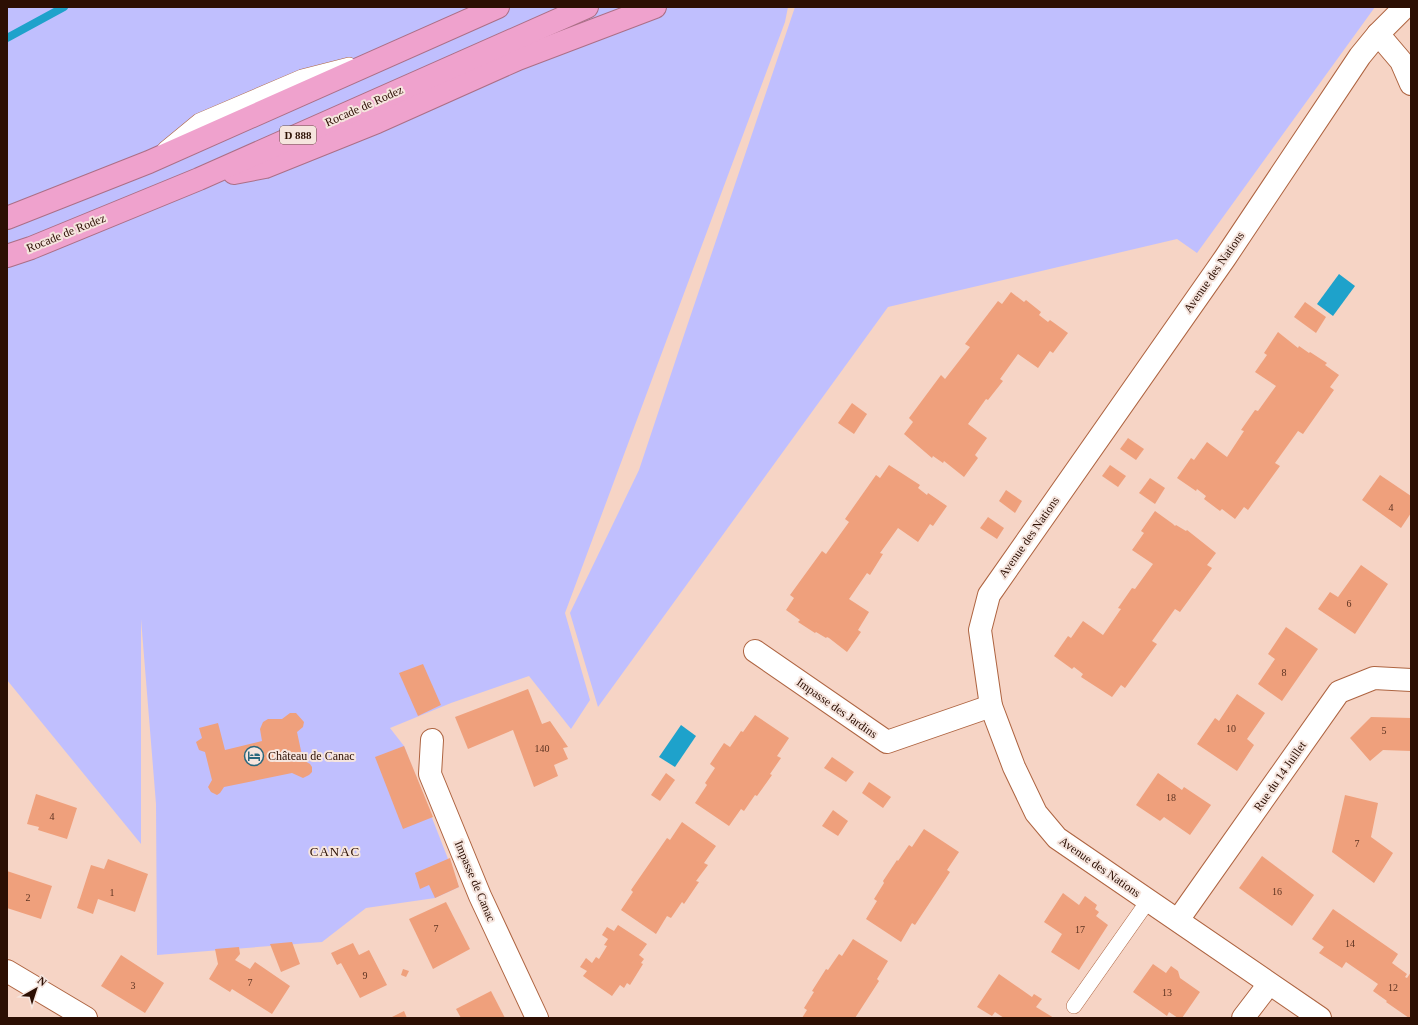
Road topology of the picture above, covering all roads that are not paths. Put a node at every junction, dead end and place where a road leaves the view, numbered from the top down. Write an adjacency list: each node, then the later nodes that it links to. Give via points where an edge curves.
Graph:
1 (498, 7): 8 (highway, via 149,162)
2 (586, 7): 7 (highway, Rocade de Rodez / D 888)
3 (655, 7): 7 (highway, via 518,59 377,122 265,168)
4 (1405, 7): 5 (street, Avenue des Nations)
5 (1378, 34): 6 (street, via 1400,61); 12 (street, Avenue des Nations, via 1360,56 1225,258 989,595 980,630)
6 (1411, 84)
7 (199, 179): 9 (highway, Rocade de Rodez / D 888)
8 (7, 218)
9 (7, 256)
10 (755, 651): 12 (street, Impasse des Jardins, via 887,742)
11 (1411, 680): 15 (street, Rue du 14 Juillet, via 1374,678 1339,692)
12 (992, 706): 14 (street, Avenue des Nations, via 1014,767 1036,813 1057,838)
13 (432, 740): 20 (street, Impasse de Canac, via 430,774 480,896)
14 (1148, 901): 15 (street, Avenue des Nations); 18 (lane)
15 (1178, 920): 17 (street, Avenue des Nations)
16 (7, 971): 19 (street)
17 (1269, 984): 21 (street); 22 (street, Avenue des Nations)
18 (1074, 1006)
19 (86, 1018)
20 (537, 1018)
21 (1244, 1018)
22 (1320, 1018)

